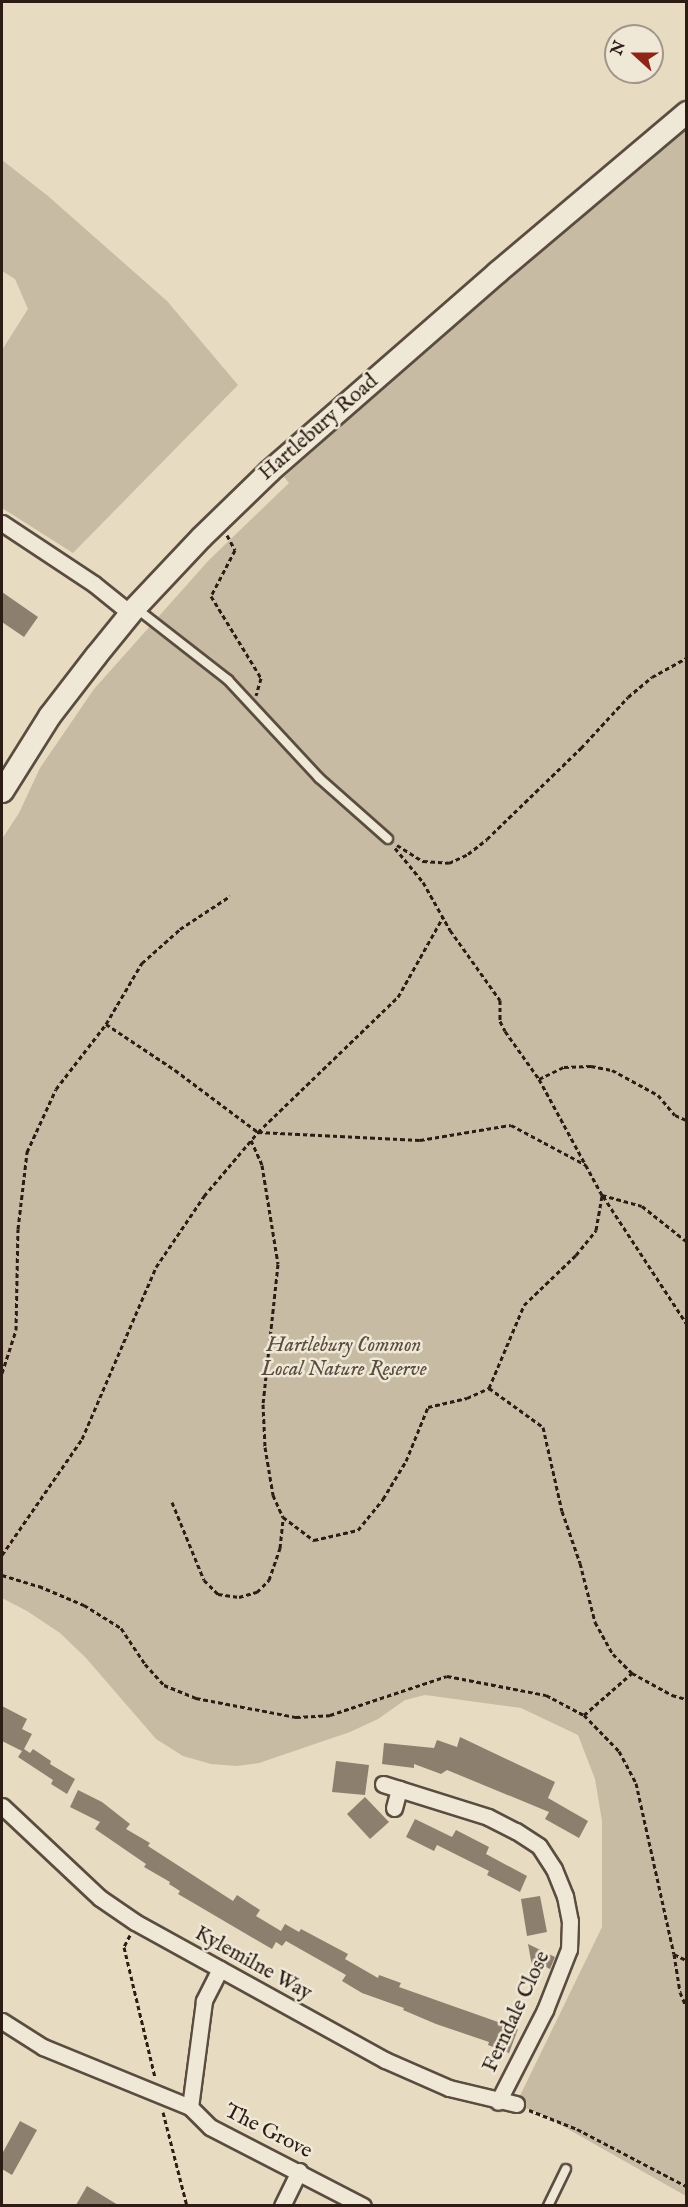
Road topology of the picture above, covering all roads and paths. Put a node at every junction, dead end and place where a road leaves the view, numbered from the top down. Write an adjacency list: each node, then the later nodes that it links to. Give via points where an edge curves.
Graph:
1 (687, 112): 2 (main road, Hartlebury Road, via 496,272)
2 (216, 522): 4 (main road, Hartlebury Road); 6 (path, via 235,550 211,596 261,678)
3 (2, 523): 4 (street)
4 (133, 610): 6 (lane, via 228,680); 7 (main road, Hartlebury Road, via 48,716)
5 (687, 658): 8 (path, via 652,677 628,697 581,748 468,854 448,863 423,861)
6 (252, 708): 8 (lane, via 319,778)
7 (2, 791)
8 (388, 839): 10 (path, via 423,882)
9 (230, 896): 11 (path, via 180,929 141,963)
10 (443, 917): 12 (path, via 500,1000 500,1021); 14 (path, via 398,997)
11 (106, 1024): 14 (path); 20 (path, via 56,1089 27,1152 18,1229 16,1330)
12 (539, 1079): 13 (path, via 564,1066 612,1070 658,1095 675,1115); 16 (path)
13 (687, 1120)
14 (258, 1132): 15 (path); 16 (path, via 420,1140 511,1125)
15 (251, 1140): 23 (path, via 262,1165 278,1264 263,1404 273,1495); 24 (path, via 204,1196 156,1267 82,1439)
16 (586, 1165): 17 (path)
17 (602, 1195): 18 (path, via 642,1206); 19 (path); 21 (path, via 596,1230 525,1305)
18 (687, 1241)
19 (687, 1323)
20 (2, 1373)
21 (489, 1388): 23 (path, via 467,1398 428,1407 406,1461 358,1530 314,1540); 26 (path, via 543,1427 562,1511 595,1622 613,1654)
22 (172, 1502): 23 (path, via 204,1580 218,1594 239,1597 257,1592 269,1580 280,1548)
23 (283, 1517)
24 (2, 1555)
25 (2, 1575): 28 (path, via 84,1605 121,1628 164,1684 196,1698 296,1717 330,1715 447,1676 546,1695)
26 (632, 1673): 27 (path); 28 (path)
27 (687, 1699)
28 (584, 1715): 34 (path, via 619,1751 636,1783)
29 (383, 1784): 30 (street, Ferndale Close)
30 (399, 1789): 32 (street); 40 (street, Ferndale Close, via 488,1817 516,1831 539,1846 565,1896 570,1921 569,1949 545,2010)
31 (2, 1806): 33 (street, Kylemilne Way, via 100,1898)
32 (394, 1809)
33 (135, 1922): 36 (street, Kylemilne Way); 39 (path, via 124,1947)
34 (674, 1954): 35 (path); 37 (path, via 680,1992)
35 (687, 1960)
36 (220, 1970): 40 (street, Kylemilne Way, via 385,2060 449,2088); 42 (street, via 204,2001)
37 (687, 2006)
38 (2, 2021): 39 (street, The Grove, via 43,2047)
39 (159, 2093): 42 (street, The Grove); 46 (path)
40 (498, 2102): 41 (street, Kylemilne Way)
41 (516, 2104): 45 (path, via 577,2129)
42 (190, 2107): 44 (street, The Grove, via 210,2127)
43 (566, 2169): 49 (lane)
44 (299, 2171): 47 (street); 48 (street, The Grove)
45 (687, 2186)
46 (187, 2205)
47 (282, 2205)
48 (363, 2205)
49 (548, 2205)

